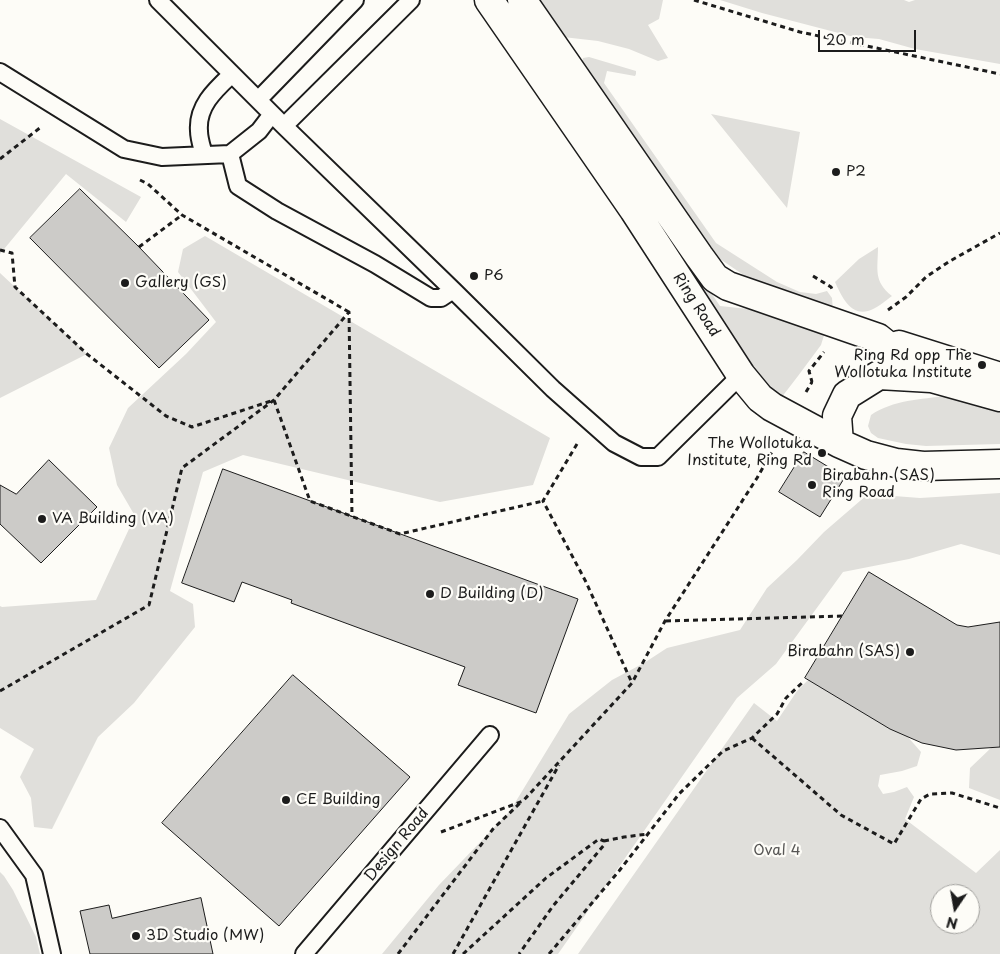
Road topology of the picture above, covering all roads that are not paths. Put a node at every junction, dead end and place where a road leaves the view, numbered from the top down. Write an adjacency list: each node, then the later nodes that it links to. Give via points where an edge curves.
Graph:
1 (158, 0): 8 (lane)
2 (355, 0): 9 (lane)
3 (412, 0): 11 (lane)
4 (489, 0): 14 (street, Ring Road)
5 (522, 0): 6 (street, Ring Road)
6 (562, 58): 14 (street, via 558,79 600,141); 16 (street, Ring Road, via 715,278 728,286)
7 (0, 72): 13 (lane, via 124,148 162,157)
8 (232, 74): 9 (lane); 13 (lane, via 212,93 202,109 198,130)
9 (258, 100): 10 (lane)
10 (272, 114): 11 (lane); 12 (lane, via 259,131)
11 (284, 126): 15 (lane)
12 (230, 154): 13 (lane); 15 (lane, via 238,186 278,211 431,298 442,298)
13 (204, 155)
14 (634, 210): 17 (street, Ring Road)
15 (453, 290): 17 (lane, via 614,444 641,457 658,457)
16 (878, 338): 18 (street); 19 (street, Ring Road)
17 (741, 375): 21 (street, Ring Road, via 772,408)
18 (1000, 377)
19 (932, 378): 20 (street, Ring Road); 21 (street, via 879,375 847,395 837,416)
20 (1000, 397)
21 (839, 443): 22 (street, Ring Road, via 896,463 923,466)
22 (1000, 464)
23 (490, 735): 26 (lane, Design Road)
24 (0, 828): 25 (lane, via 34,875)
25 (52, 954)
26 (304, 954)

